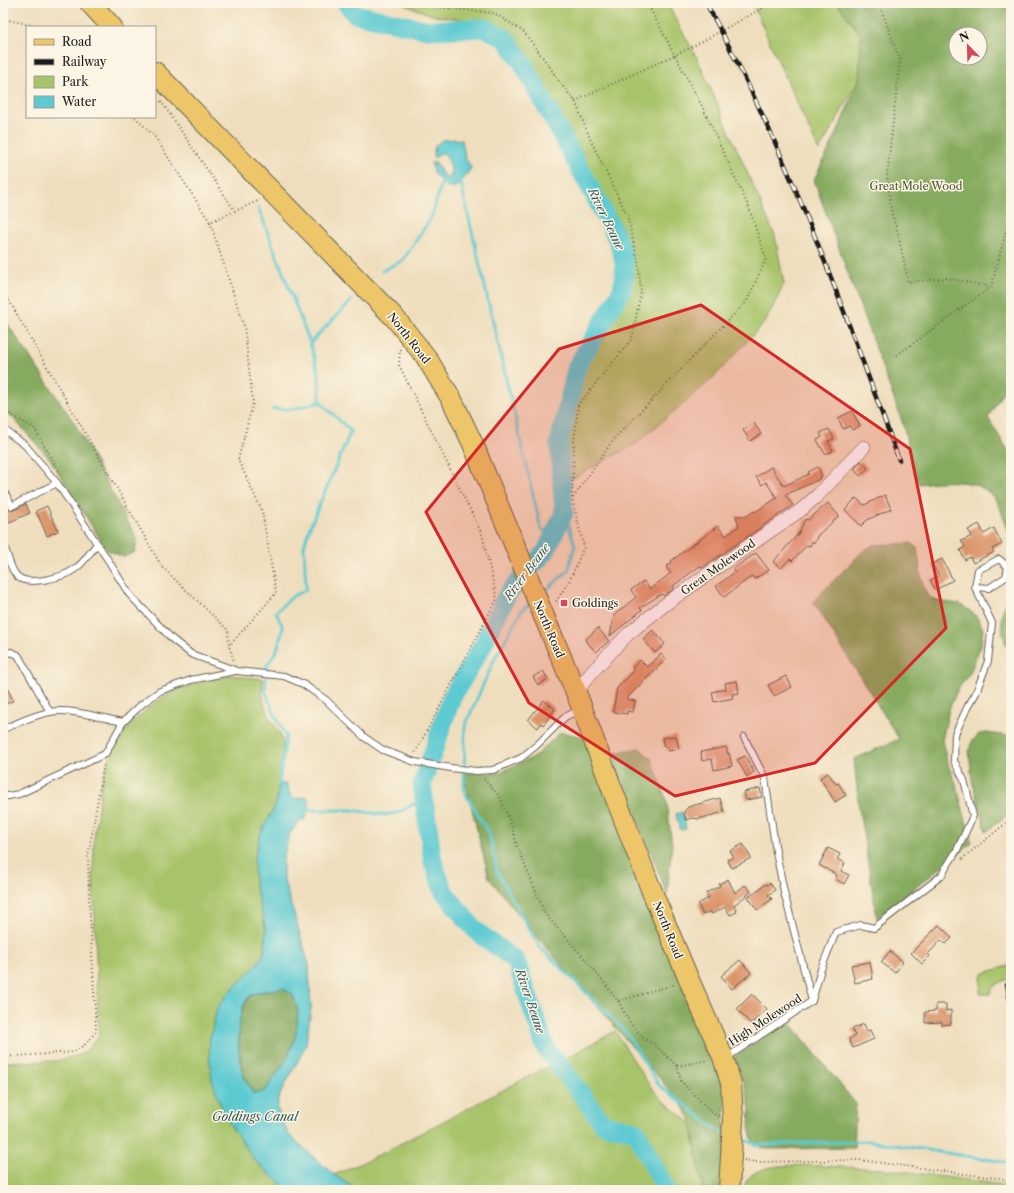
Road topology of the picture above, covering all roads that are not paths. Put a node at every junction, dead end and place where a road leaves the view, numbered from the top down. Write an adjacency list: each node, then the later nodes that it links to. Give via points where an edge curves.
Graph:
1 (90, 3): 2 (main road)
2 (111, 26)
3 (156, 73): 13 (main road, North Road, via 394,317 426,358 452,400 473,444)
4 (3, 429): 6 (lane, via 26,445)
5 (864, 447): 13 (street, Great Molewood, via 801,510 726,560 628,634 592,672)
6 (56, 483): 7 (lane, via 12,506); 8 (lane)
7 (3, 490)
8 (97, 544): 9 (lane, via 74,570 54,578 29,582 22,580 12,569); 12 (lane, via 129,594 172,639 192,654)
9 (5, 548)
10 (975, 586): 10 (lane, via 989,588 1006,577 1008,567 999,559 978,570); 19 (lane, High Molewood, via 992,623 988,661 975,695 955,734 954,761 964,780 973,816 941,876 874,928 861,925 836,932)
11 (3, 655): 14 (lane, via 11,652 18,656)
12 (237, 671): 13 (lane, via 284,676 303,684 326,700 364,737 382,750 413,762 474,770 493,770 520,758 572,712); 15 (lane, via 191,680 160,691)
13 (580, 700): 20 (main road, North Road, via 614,794)
14 (50, 712): 15 (lane, via 65,710); 16 (lane, via 33,716)
15 (123, 722): 18 (lane, via 105,754 19,794)
16 (3, 729)
17 (744, 737): 19 (lane, via 765,778 772,832 783,885)
18 (3, 797)
19 (812, 1001): 20 (lane, High Molewood, via 732,1054)
20 (723, 1057): 21 (main road, North Road, via 731,1083)
21 (730, 1190)

